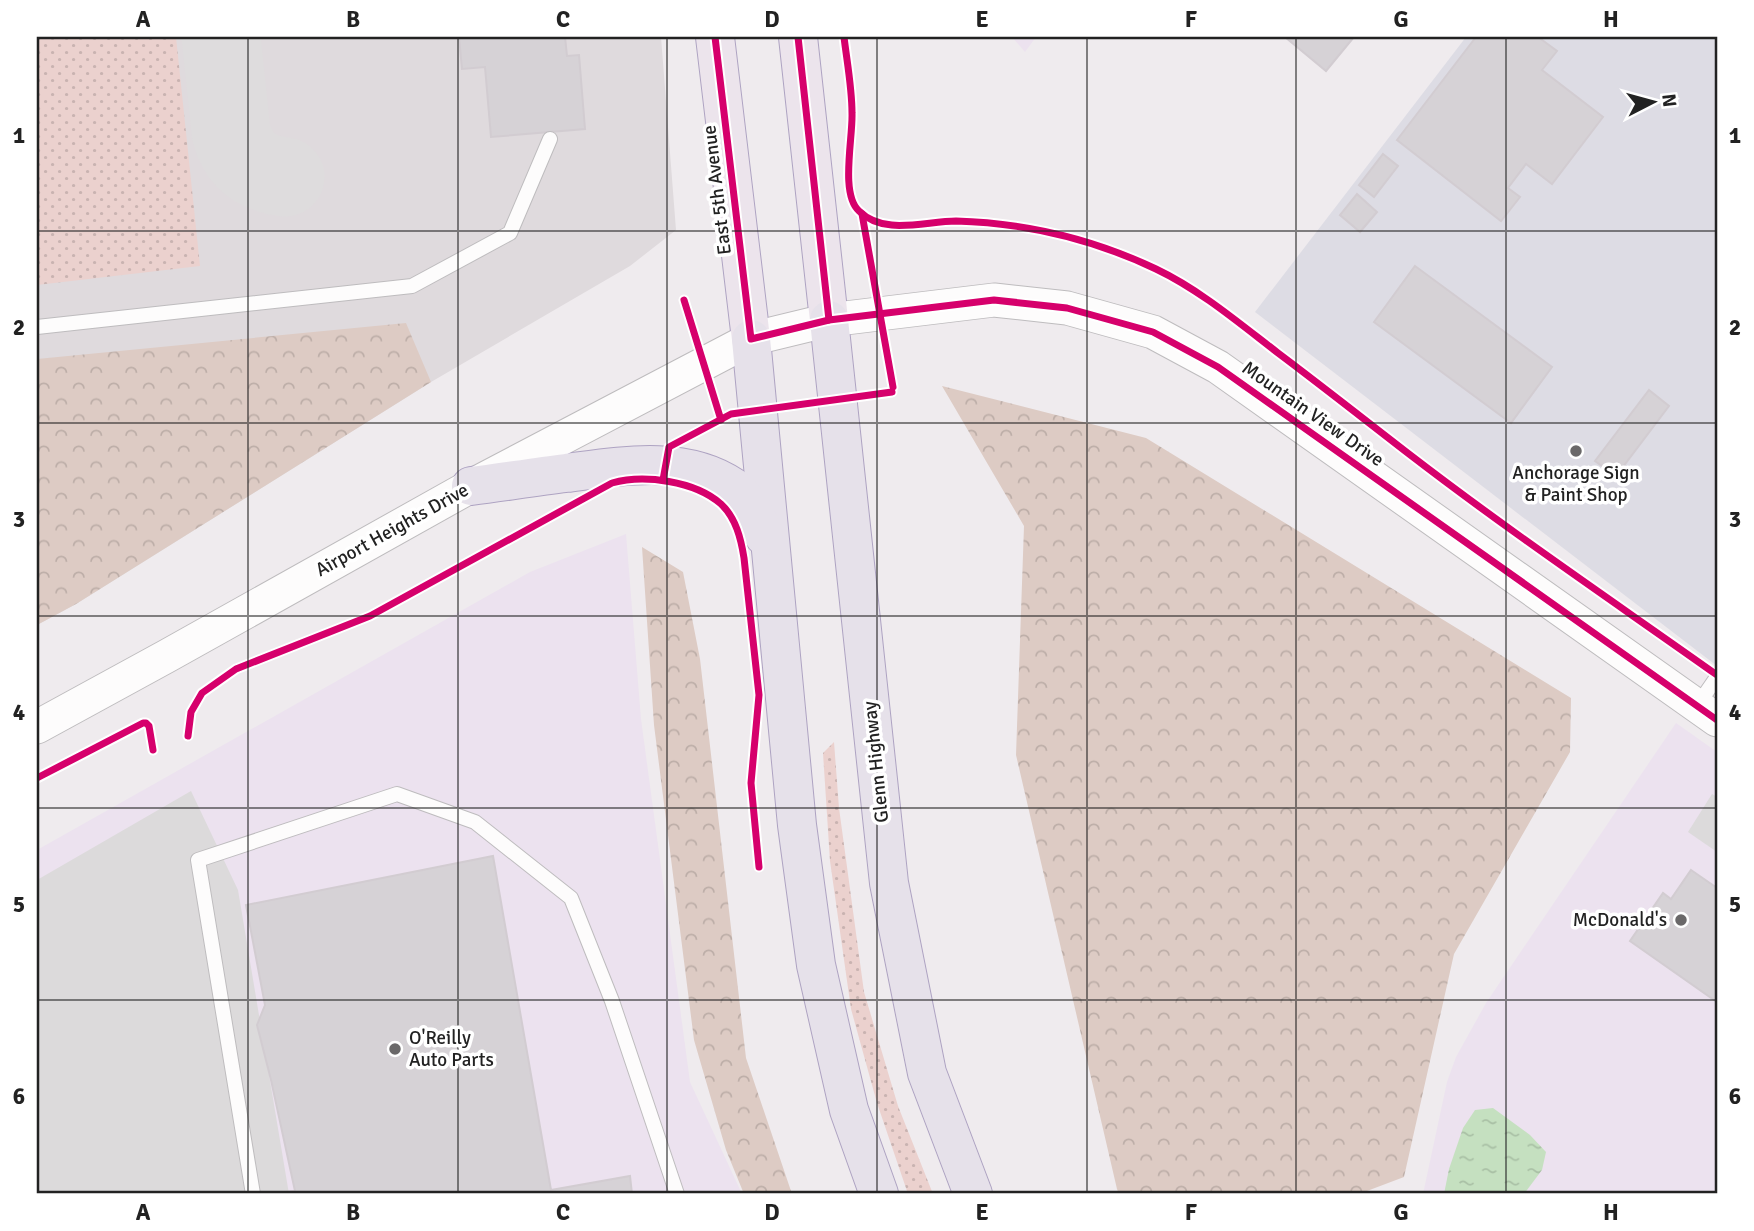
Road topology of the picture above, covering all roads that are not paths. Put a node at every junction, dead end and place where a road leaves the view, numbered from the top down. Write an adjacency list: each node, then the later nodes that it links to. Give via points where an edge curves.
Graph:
1 (715, 37): 6 (highway, East 5th Avenue)
2 (797, 37): 4 (highway)
3 (550, 139): 5 (lane, via 510,233 412,286)
4 (829, 320): 6 (street, Mountain View Drive); 10 (street, Mountain View Drive, via 994,300 1067,308 1153,332 1218,367); 15 (highway, Glenn Highway, via 888,883 927,1073)
5 (37, 327)
6 (751, 339): 7 (street, Airport Heights Drive); 8 (highway)
7 (471, 486): 8 (highway, via 635,464 674,466 717,477 735,489 756,513); 11 (street, Airport Heights Drive)
8 (772, 555): 14 (highway, via 797,825 816,965 849,1110)
9 (1717, 677): 10 (lane)
10 (1707, 713)
11 (37, 727)
12 (253, 1194): 13 (lane, via 198,860 397,794 475,822 571,898 612,1001)
13 (677, 1194)
14 (879, 1194)
15 (973, 1194)

